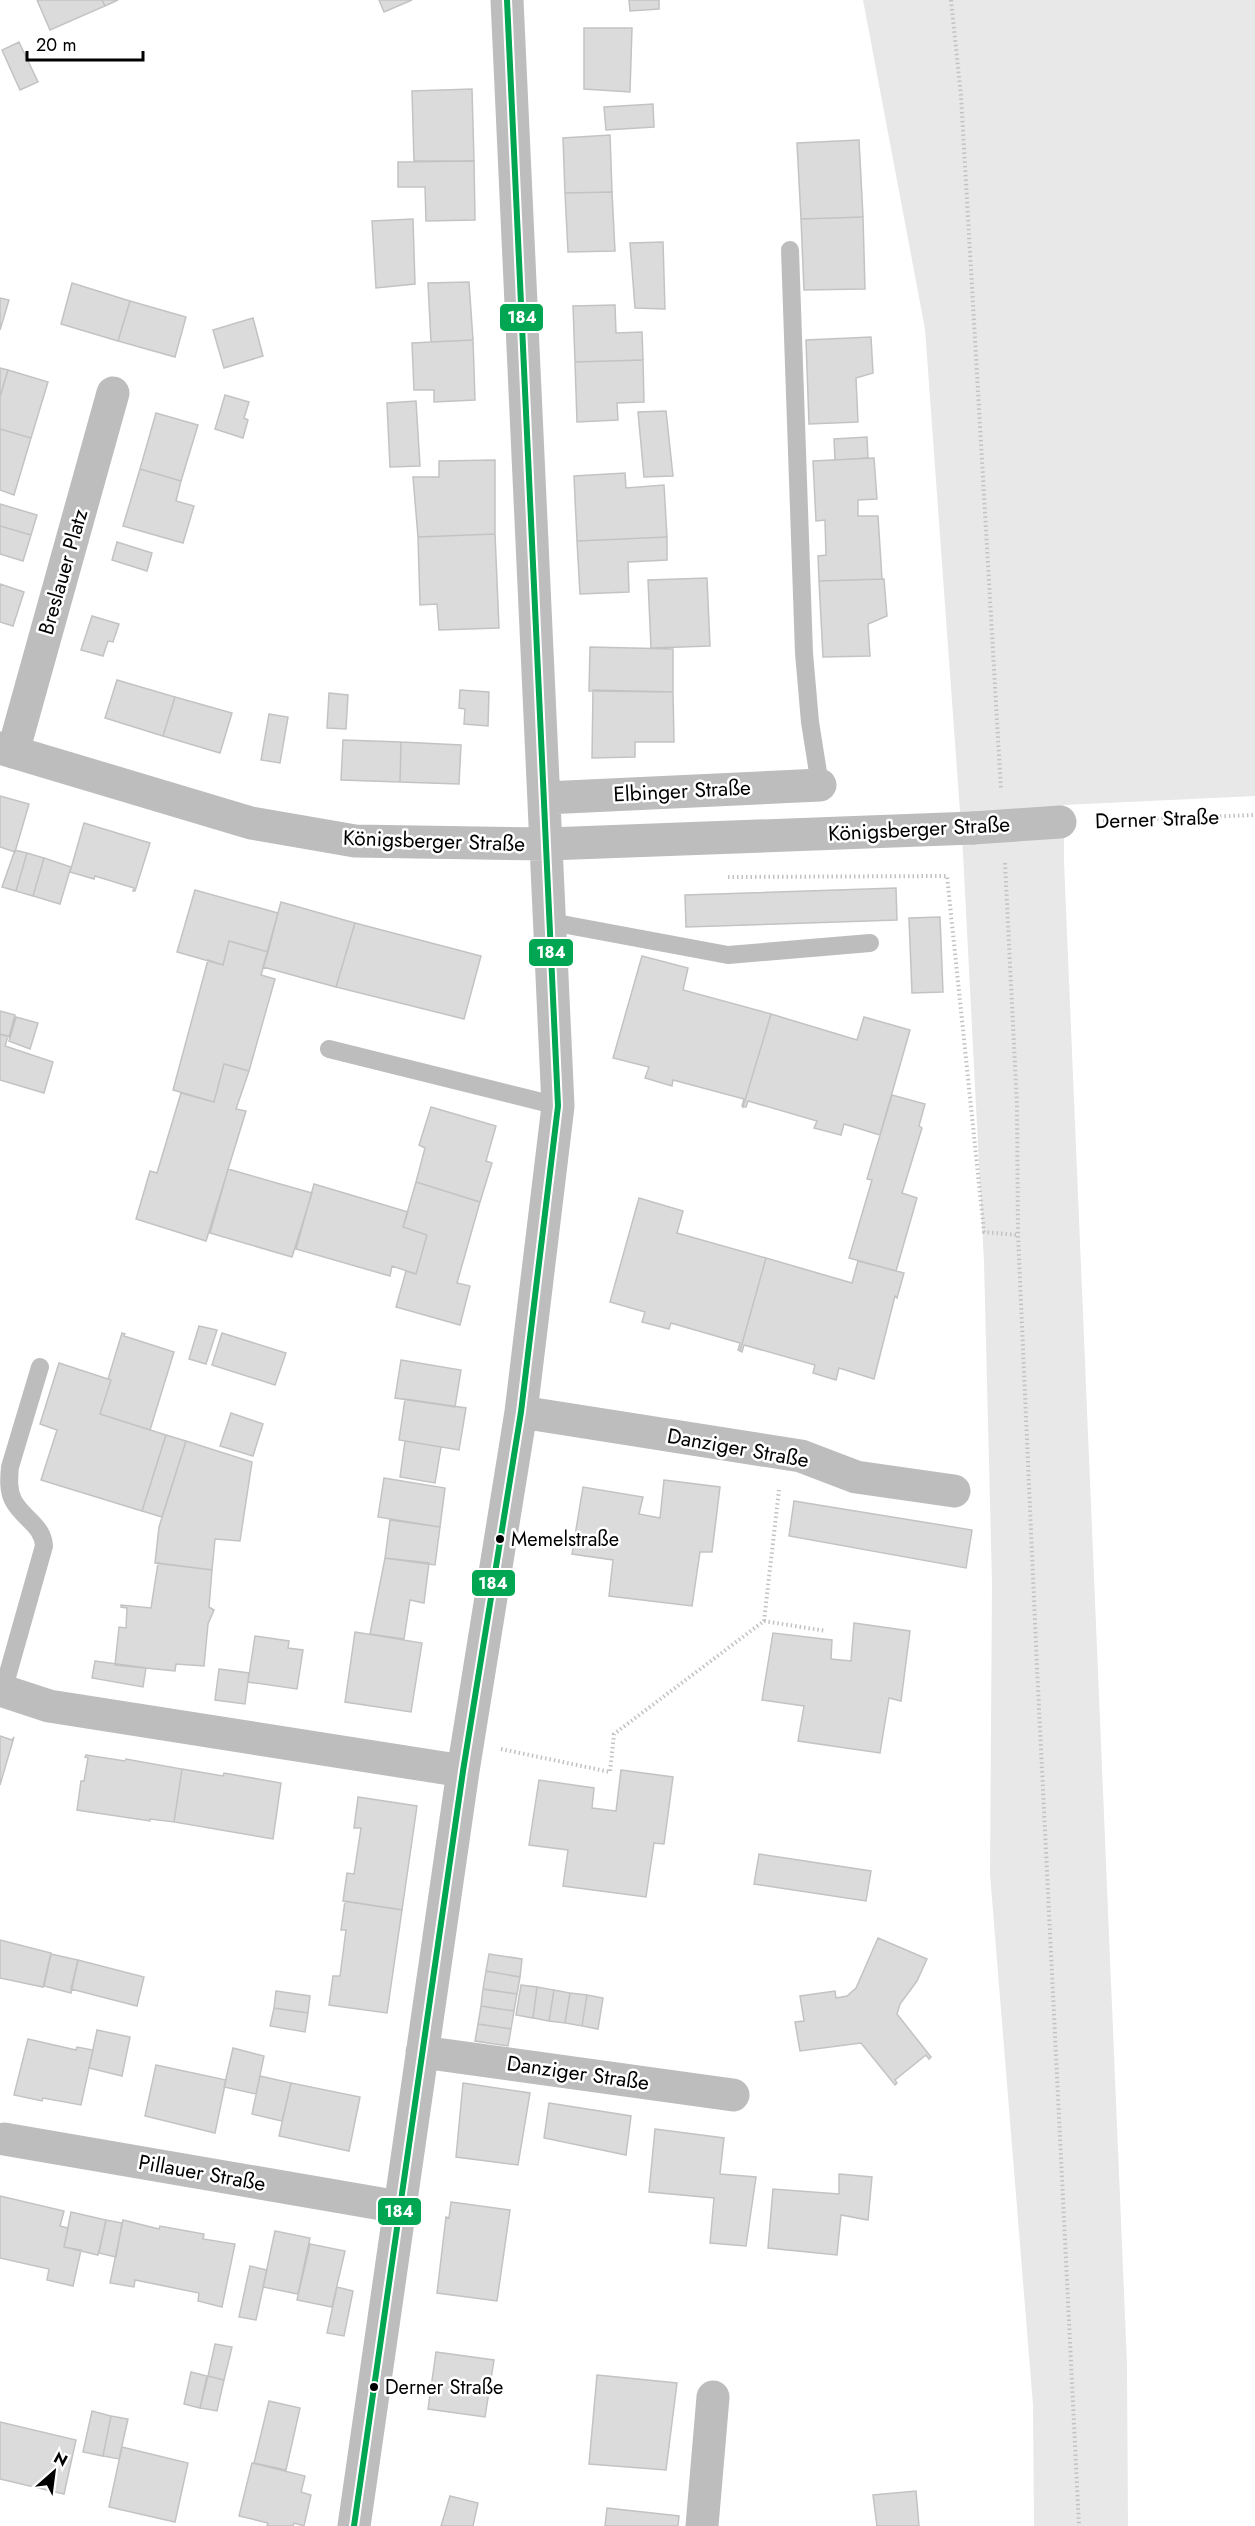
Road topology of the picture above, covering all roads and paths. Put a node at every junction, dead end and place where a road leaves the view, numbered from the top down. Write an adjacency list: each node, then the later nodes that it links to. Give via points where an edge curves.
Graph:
1 (507, 0): 7 (street)
2 (951, 0): 8 (path, via 961,96)
3 (790, 250): 6 (lane, via 804,653)
4 (112, 393): 5 (street, Breslauer Platz)
5 (6, 750): 11 (street, Königsberger Straße, via 250,823 343,839)
6 (820, 785): 7 (street, Elbinger Straße)
7 (545, 798): 11 (street)
8 (1002, 801)
9 (1255, 815): 10 (path, Derner Straße)
10 (1060, 822): 11 (street, Königsberger Straße, bridge)
11 (548, 844): 13 (street)
12 (1005, 855): 32 (path, via 1036,1655)
13 (551, 921): 14 (lane, via 728,955); 16 (street)
14 (870, 943)
15 (330, 1049): 16 (lane)
16 (558, 1106): 18 (street)
17 (40, 1366): 23 (lane, via 10,1467 9,1485 12,1500 44,1537 44,1546)
18 (521, 1412): 19 (street, Danziger Straße); 24 (street)
19 (783, 1453): 20 (street, Danziger Straße, via 856,1477); 21 (path)
20 (954, 1491)
21 (764, 1621): 22 (path); 24 (path, via 614,1734 610,1772)
22 (826, 1631)
23 (1, 1690): 24 (street, via 49,1706)
24 (466, 1757): 25 (street)
25 (422, 2052): 26 (street, Danziger Straße); 28 (street)
26 (733, 2095)
27 (4, 2139): 28 (street, Pillauer Straße)
28 (399, 2207): 30 (street)
29 (713, 2397): 31 (street)
30 (354, 2526)
31 (702, 2526)
32 (1079, 2526)

